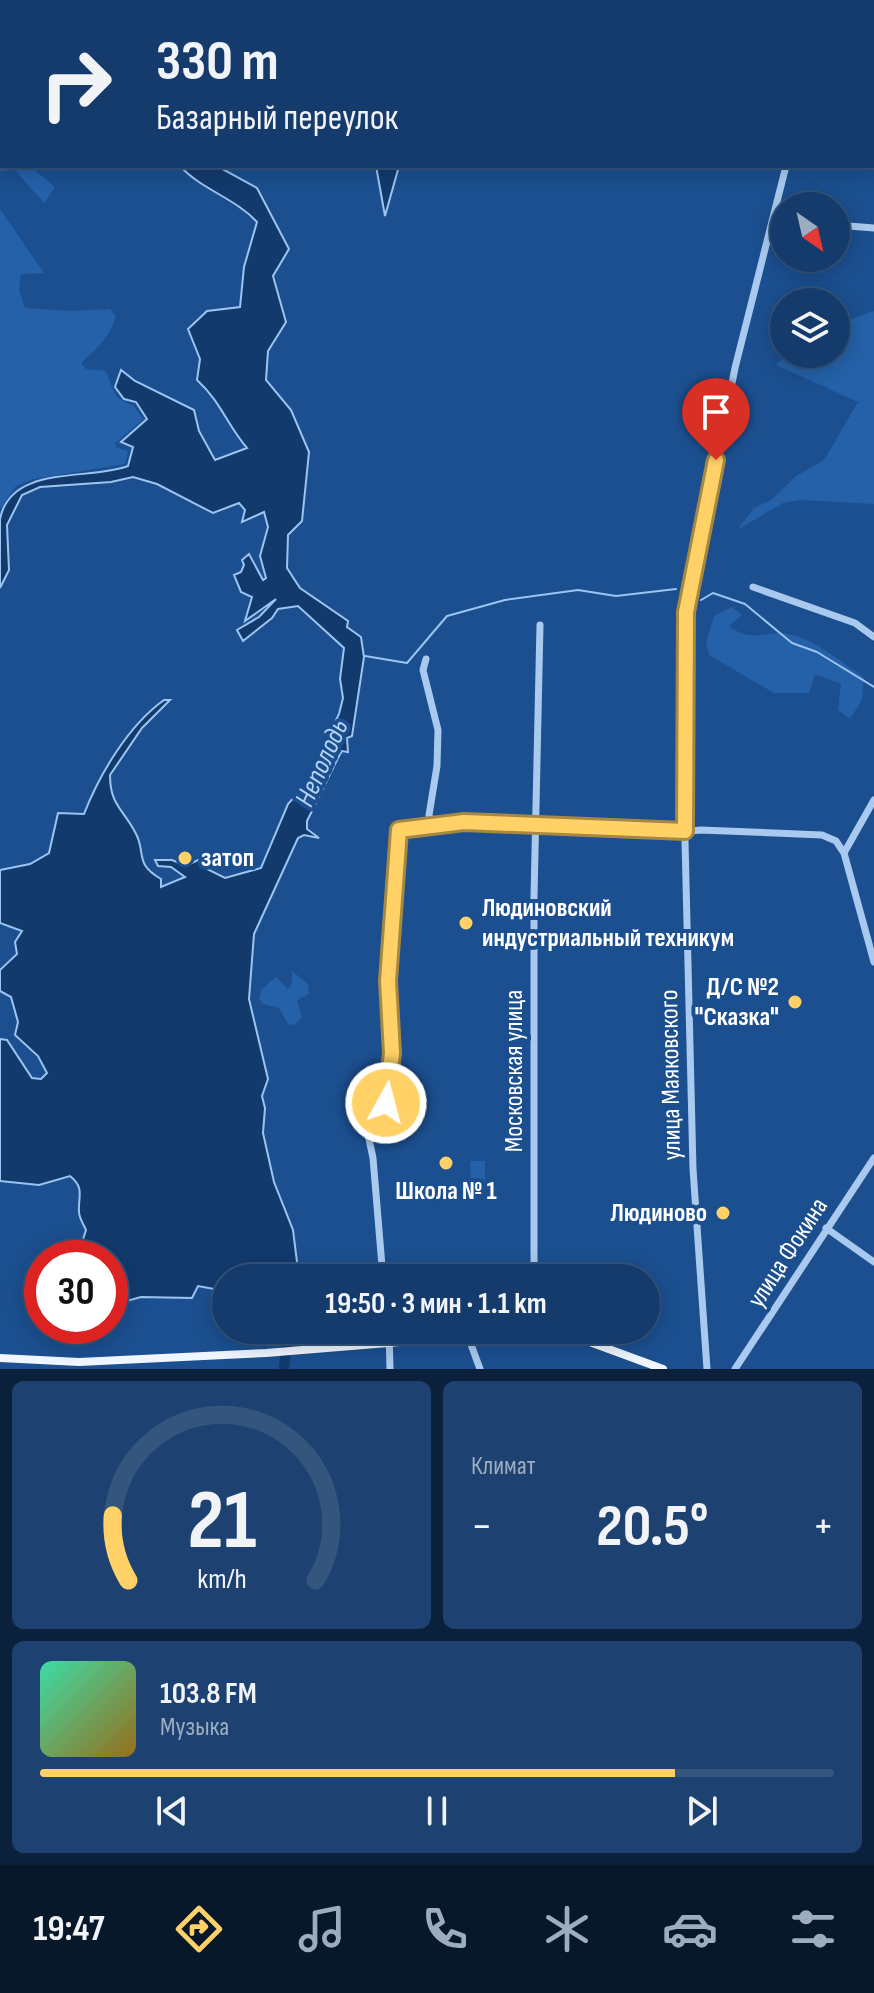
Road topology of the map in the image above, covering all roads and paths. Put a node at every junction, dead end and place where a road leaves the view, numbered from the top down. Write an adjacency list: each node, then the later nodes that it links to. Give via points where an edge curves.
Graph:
1 (785, 168): 2 (street, улица Маяковского)
2 (779, 192)
3 (850, 226): 5 (street)
4 (770, 228): 13 (street, улица Маяковского, via 735,368 686,612)
5 (874, 228)
6 (753, 587): 8 (street, via 855,623)
7 (540, 625): 12 (street, Московская улица)
8 (874, 637)
9 (426, 659): 11 (street, via 423,670 438,730)
10 (874, 800): 14 (street)
11 (432, 826): 12 (street); 19 (street, via 399,830 388,981 391,1065 386,1103 366,1125)
12 (536, 826): 13 (street); 20 (street, Московская улица)
13 (685, 831): 14 (street, via 822,835 836,841); 29 (street, улица Маяковского, via 693,1169)
14 (844, 853): 15 (street)
15 (874, 962)
16 (874, 1158): 17 (street, улица Фокина)
17 (826, 1228): 18 (street); 30 (street, улица Фокина)
18 (874, 1262)
19 (382, 1264)
20 (534, 1264)
21 (371, 1344): 25 (main road, via 79,1362)
22 (389, 1344): 26 (street)
23 (471, 1344): 27 (street)
24 (595, 1344): 28 (main road)
25 (0, 1358)
26 (390, 1369)
27 (480, 1369)
28 (663, 1369)
29 (707, 1369)
30 (735, 1369)

